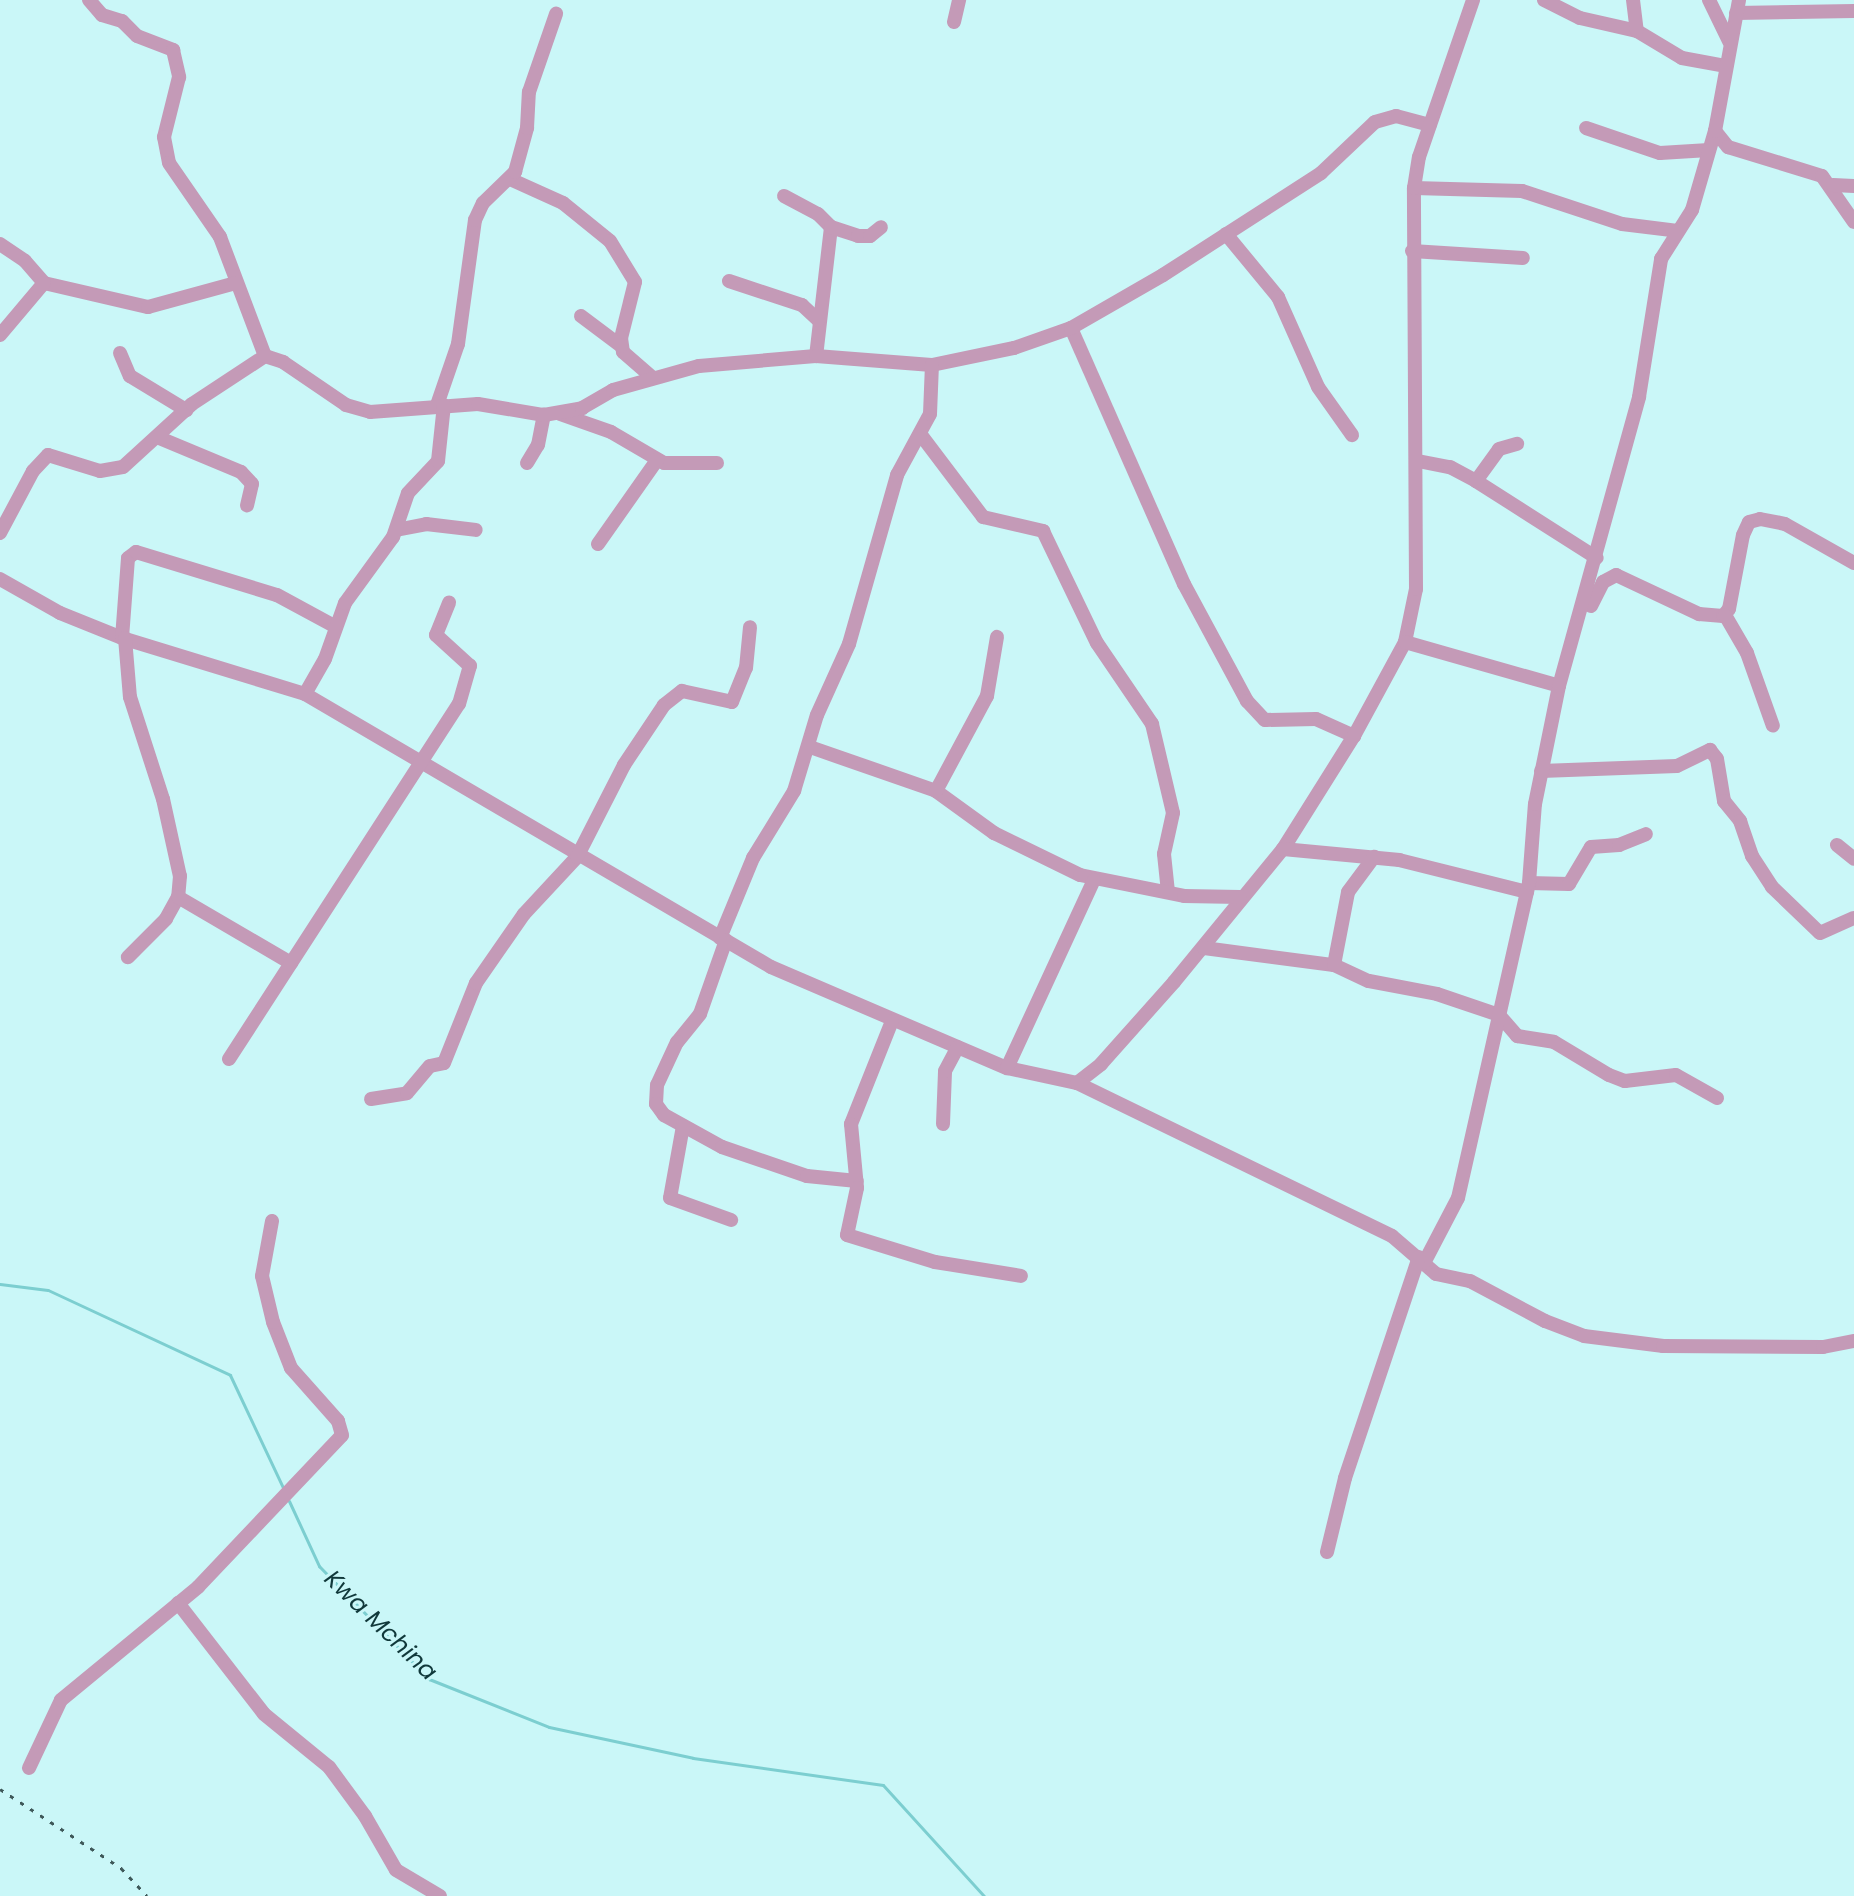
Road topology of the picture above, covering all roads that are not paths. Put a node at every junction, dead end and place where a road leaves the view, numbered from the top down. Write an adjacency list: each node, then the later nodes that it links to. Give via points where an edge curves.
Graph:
1 (89, 0): 33 (street, via 102,15 122,21 137,36 173,50 179,77 165,127 165,148 174,177 220,237)
2 (959, 0): 10 (street)
3 (1473, 0): 14 (street)
4 (1544, 0): 11 (street, via 1566,13)
5 (1633, 0): 11 (street)
6 (1709, 0): 12 (street)
7 (1737, 7): 8 (street); 12 (street)
8 (1854, 11)
9 (556, 14): 18 (street, via 529,92 527,128)
10 (954, 22)
11 (1637, 31): 13 (street, via 1682,58)
12 (1729, 41): 13 (street)
13 (1726, 66): 16 (street)
14 (1430, 125): 21 (street); 27 (street, via 1396,116 1375,122 1342,157)
15 (1586, 128): 17 (street, via 1660,153)
16 (1715, 131): 17 (street); 19 (street, via 1728,147 1799,167)
17 (1709, 150): 26 (street, via 1692,210)
18 (510, 179): 38 (street, via 554,198 610,241 631,273 635,291); 44 (street, via 478,210 467,251 458,344)
19 (1833, 185): 20 (street); 23 (street)
20 (1854, 186)
21 (1414, 188): 26 (street, via 1522,191 1622,224); 29 (street)
22 (784, 196): 24 (street)
23 (1854, 222)
24 (831, 227): 25 (street, via 858,236 870,236); 35 (street)
25 (881, 227)
26 (1678, 231): 61 (street, via 1661,259 1639,397)
27 (1226, 234): 36 (street); 48 (street, via 1278,297 1318,387)
28 (0, 244): 32 (street)
29 (1412, 251): 30 (street); 52 (street)
30 (1523, 258)
31 (729, 281): 35 (street, via 802,305)
32 (44, 283): 33 (street, via 148,307); 37 (street)
33 (236, 283): 40 (street)
34 (581, 316): 38 (street)
35 (818, 320): 41 (street)
36 (1071, 328): 42 (street, via 983,357); 75 (street, via 1184,584 1247,701 1265,720 1316,719)
37 (0, 335)
38 (621, 346): 43 (street)
39 (120, 353): 45 (street, via 130,376)
40 (265, 356): 44 (street, via 357,409 383,413); 45 (street)
41 (816, 356): 42 (street); 43 (street, via 699,366)
42 (932, 365): 47 (street, via 933,404)
43 (653, 378): 46 (street)
44 (441, 405): 46 (street); 57 (street, via 438,461 408,493)
45 (186, 410): 49 (street)
46 (552, 414): 51 (street, via 611,432); 53 (street)
47 (921, 435): 76 (street, via 897,475 849,644 817,715); 88 (street, via 983,517 1043,531 1097,643 1152,724 1173,813 1164,854)
48 (1352, 435)
49 (157, 437): 56 (street, via 241,472 252,484); 59 (street, via 113,471 48,455 33,471)
50 (1517, 444): 55 (street, via 1499,449)
51 (657, 460): 54 (street, via 680,466); 60 (street)
52 (1418, 461): 55 (street, via 1450,467); 71 (street, via 1416,589)
53 (527, 463)
54 (717, 463)
55 (1476, 481): 61 (street)
56 (247, 505)
57 (396, 530): 58 (street, via 426,524); 67 (street, via 351,592)
58 (476, 530)
59 (0, 533)
60 (598, 544)
61 (1597, 558): 66 (street)
62 (1854, 563): 65 (street, via 1772,518 1749,522)
63 (0, 579): 70 (street, via 60,613)
64 (449, 603): 77 (street, via 438,639 471,671 459,704)
65 (1725, 615): 66 (street, via 1699,614 1616,575 1603,582); 74 (street, via 1747,653)
66 (1581, 619): 72 (street)
67 (336, 627): 70 (street, via 258,588 136,552 128,558); 73 (street)
68 (750, 627): 83 (street, via 746,668 732,702 682,691 664,705 624,765)
69 (997, 637): 79 (street, via 987,696)
70 (123, 638): 73 (street); 89 (street, via 139,733 174,841)
71 (1405, 642): 72 (street); 75 (street)
72 (1559, 686): 78 (street)
73 (305, 694): 77 (street)
74 (1773, 726)
75 (1354, 736): 82 (street)
76 (810, 747): 79 (street); 92 (street, via 789,803 753,858)
77 (420, 758): 83 (street); 95 (street, via 397,805)
78 (1541, 771): 87 (street); 91 (street, via 1677,766 1710,750 1717,759 1724,801 1740,821 1752,856 1772,887 1820,933)
79 (936, 791): 86 (street, via 994,833)
80 (1646, 834): 87 (street, via 1619,845 1591,847 1569,884)
81 (1837, 845): 85 (street)
82 (1283, 849): 84 (street); 90 (street)
83 (577, 857): 92 (street); 104 (street, via 524,914 476,983 444,1063 430,1066 410,1092)
84 (1374, 857): 87 (street); 96 (street, via 1348,892)
85 (1854, 859)
86 (1094, 880): 88 (street); 101 (street)
87 (1528, 888): 97 (street)
88 (1168, 892): 90 (street)
89 (178, 897): 94 (street, via 166,919); 95 (street)
90 (1240, 897): 93 (street)
91 (1854, 918)
92 (723, 939): 98 (street, via 771,967); 106 (street, via 700,1014 677,1042 655,1091 660,1111)
93 (1204, 948): 96 (street); 102 (street, via 1101,1064)
94 (128, 957)
95 (291, 963): 100 (street)
96 (1334, 965): 97 (street, via 1369,981 1437,994)
97 (1499, 1015): 103 (street, via 1517,1036 1554,1042 1609,1075 1625,1081 1676,1075); 110 (street, via 1458,1198)
98 (892, 1021): 99 (street); 107 (street, via 851,1124)
99 (958, 1047): 101 (street); 105 (street, via 945,1071)
100 (229, 1059)
101 (1007, 1068): 102 (street)
102 (1077, 1083): 110 (street, via 1392,1236)
103 (1717, 1098)
104 (371, 1099)
105 (943, 1124)
106 (683, 1126): 107 (street, via 773,1166); 108 (street, via 670,1198)
107 (857, 1181): 111 (street, via 846,1229 851,1239 935,1262)
108 (731, 1220)
109 (272, 1221): 114 (street, via 262,1276 273,1322 291,1368 341,1425 342,1435 234,1553)
110 (1421, 1260): 112 (street, via 1436,1274 1470,1281 1584,1336 1663,1346 1811,1347); 113 (street, via 1345,1478)
111 (1021, 1276)
112 (1854, 1341)
113 (1327, 1552)
114 (178, 1603): 115 (street, via 61,1700); 116 (street, via 264,1714 329,1767 396,1870)
115 (29, 1768)
116 (440, 1896)

